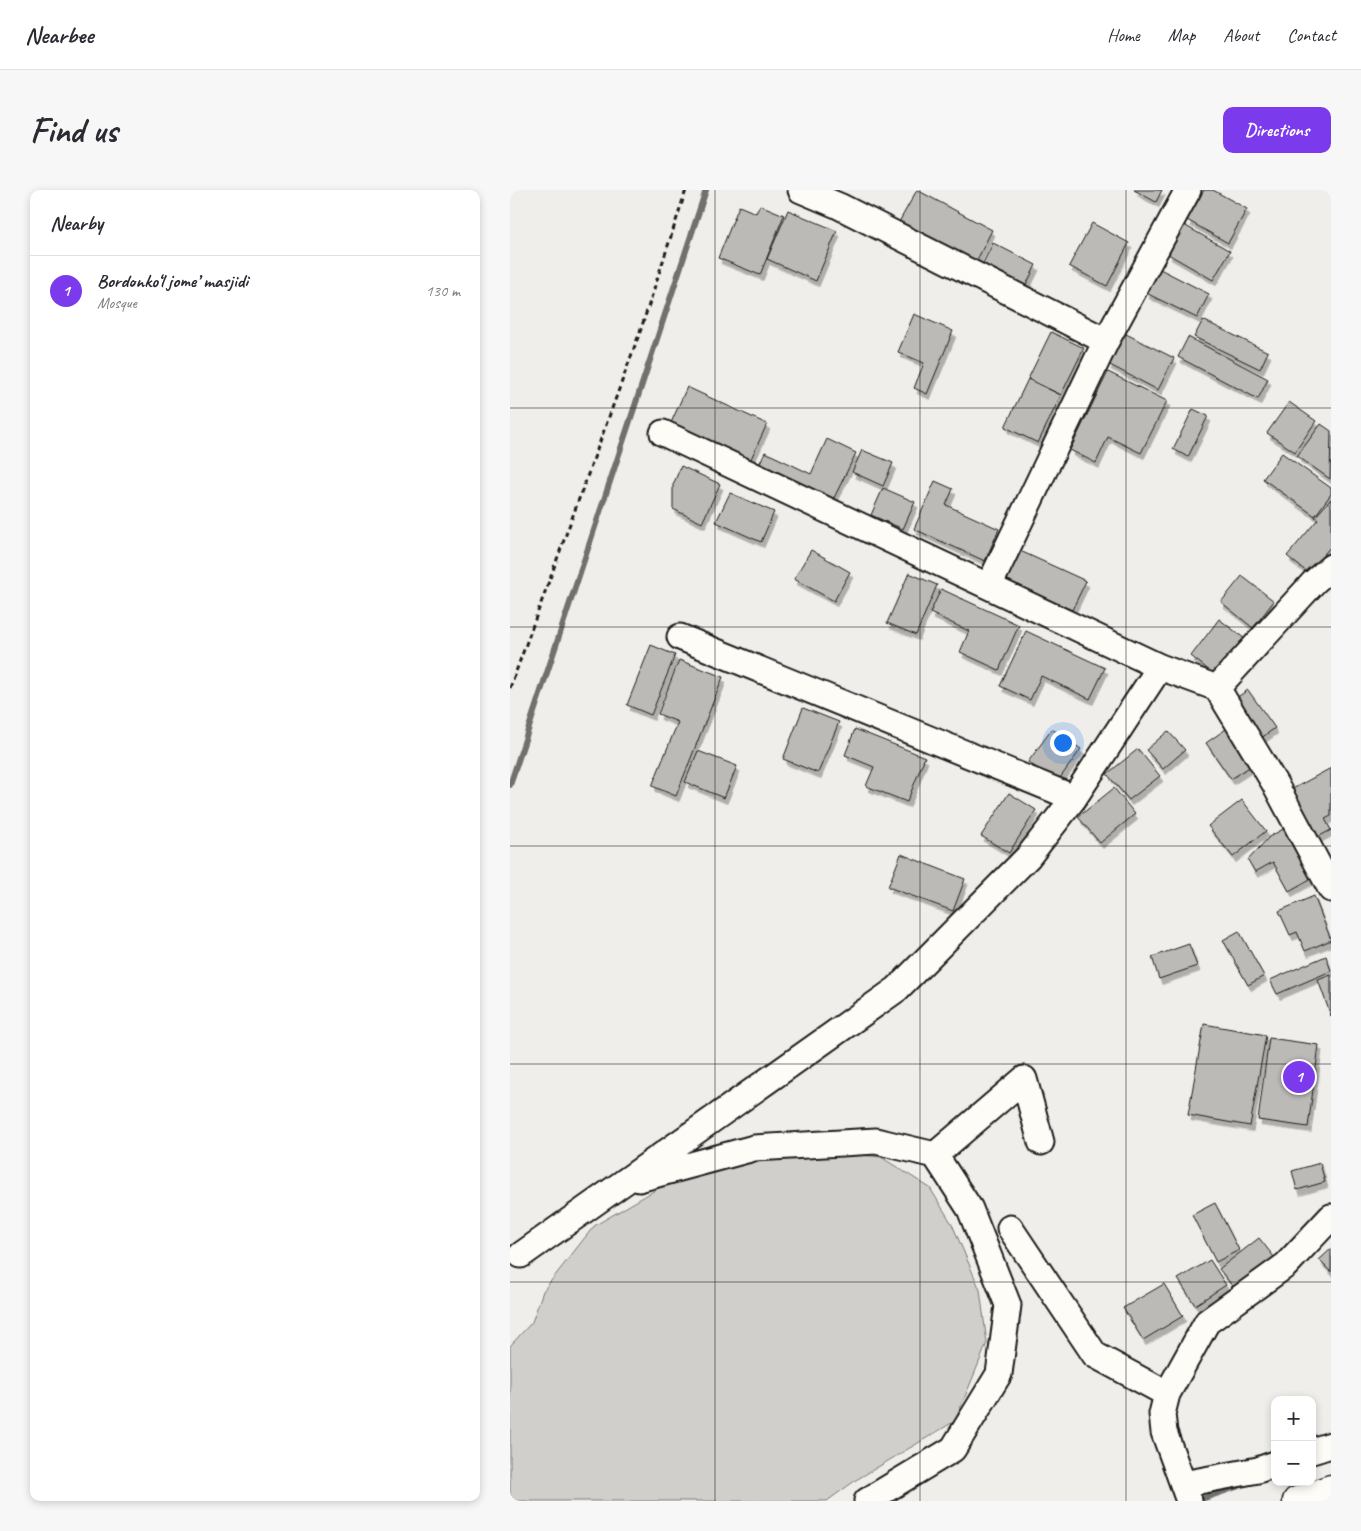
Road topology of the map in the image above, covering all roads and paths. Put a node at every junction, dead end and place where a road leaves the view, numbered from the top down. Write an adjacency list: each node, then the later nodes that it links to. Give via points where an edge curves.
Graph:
1 (686, 190): 11 (path, via 641,328)
2 (801, 190): 4 (street)
3 (1188, 190): 5 (street)
4 (844, 198): 5 (street)
5 (1106, 341): 8 (street)
6 (663, 432): 8 (street)
7 (1331, 567): 12 (street)
8 (989, 586): 10 (street)
9 (680, 637): 13 (street)
10 (1160, 667): 12 (street); 13 (street)
11 (510, 688)
12 (1217, 688): 14 (street, via 1275,784)
13 (1074, 798): 17 (street, via 1028,857 897,989)
14 (1331, 889)
15 (1041, 1142): 16 (street, via 1024,1080)
16 (935, 1155): 17 (street, via 876,1141 754,1148); 27 (street, via 970,1209 1008,1305 999,1374 953,1449)
17 (624, 1183): 20 (street)
18 (1331, 1218): 21 (street, via 1286,1265 1207,1322)
19 (1010, 1228): 21 (street, via 1095,1355)
20 (521, 1255)
21 (1167, 1394): 26 (street, via 1162,1414 1164,1432)
22 (1331, 1445): 23 (street)
23 (1316, 1450)
24 (1271, 1465): 26 (street)
25 (1331, 1489): 28 (highway)
26 (1186, 1491)
27 (867, 1501)
28 (1297, 1501)

